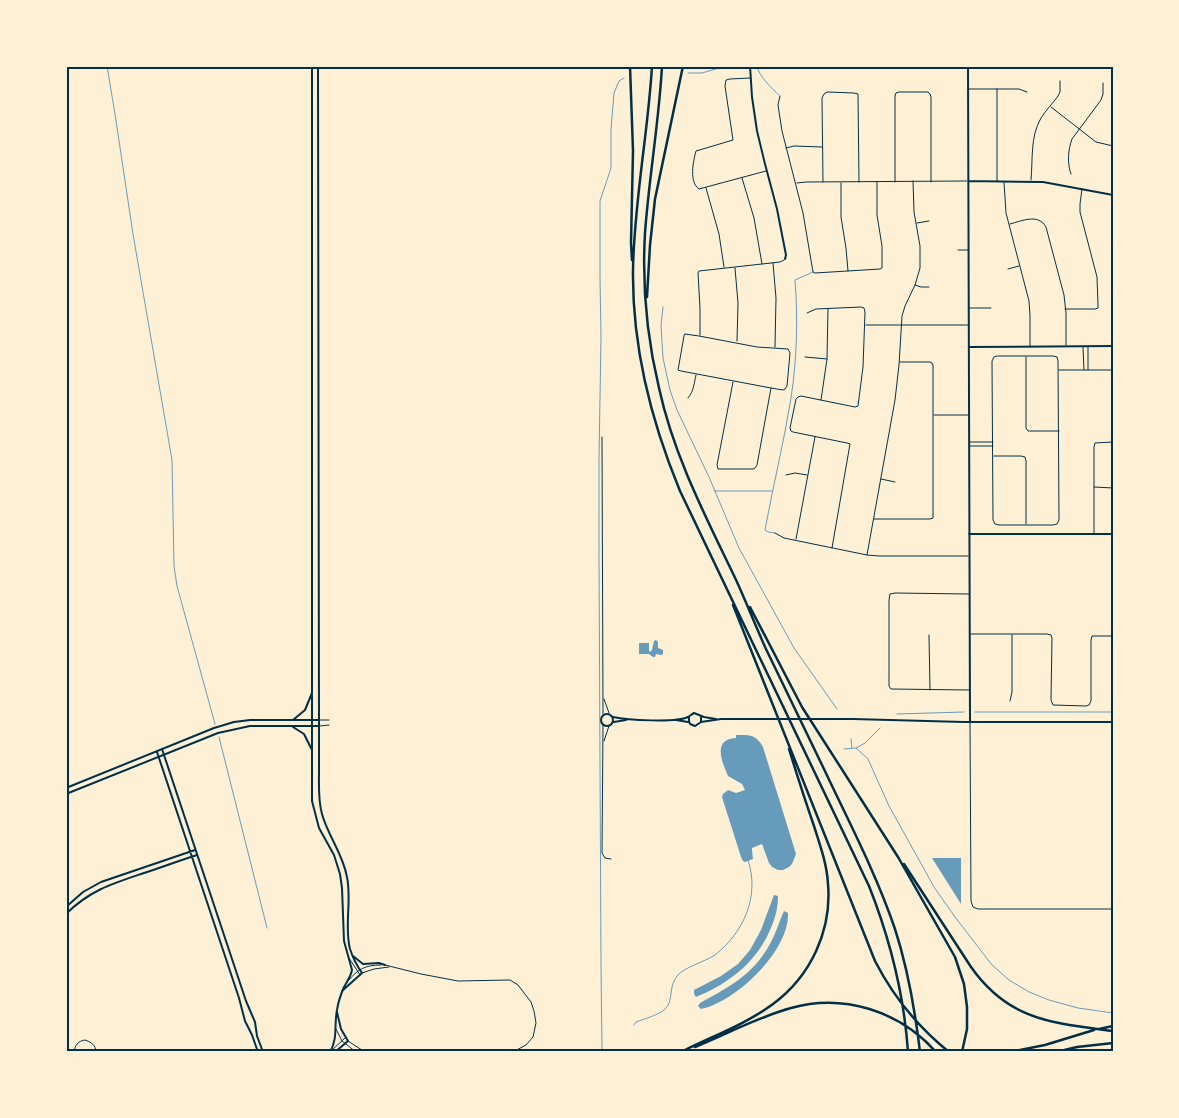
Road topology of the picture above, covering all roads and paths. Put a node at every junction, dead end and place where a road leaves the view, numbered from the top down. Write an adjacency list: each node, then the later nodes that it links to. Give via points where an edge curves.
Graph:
1 (312, 66): 88 (street)
2 (318, 66): 89 (street)
3 (630, 66): 50 (highway)
4 (652, 66): 50 (highway)
5 (662, 66): 61 (highway, via 646,232)
6 (683, 66): 61 (highway, via 654,211)
7 (968, 67): 12 (street)
8 (750, 68): 9 (street)
9 (750, 78): 21 (street); 36 (street, via 726,80 733,140 696,151 693,176 697,189)
10 (1060, 81): 16 (street, via 1060,92)
11 (1103, 83): 17 (street, via 1101,100)
12 (968, 89): 13 (street); 24 (street)
13 (997, 89): 14 (street); 25 (street)
14 (1027, 92)
15 (780, 96): 20 (street, via 778,105)
16 (1050, 107): 17 (street); 27 (street, via 1041,118 1034,138)
17 (1079, 129): 19 (street, via 1096,142); 22 (street, via 1070,144)
18 (823, 146): 20 (street); 28 (street); 30 (street, via 824,94 858,94)
19 (1113, 146)
20 (786, 148): 35 (street)
21 (766, 171): 23 (street); 44 (street, via 780,222)
22 (1071, 174)
23 (742, 177): 36 (street); 46 (street, via 754,218)
24 (968, 181): 25 (street); 34 (street); 43 (street)
25 (997, 181): 26 (street)
26 (1004, 181): 27 (street); 41 (street)
27 (1031, 181): 37 (street)
28 (823, 182): 29 (street); 35 (street)
29 (841, 182): 30 (street); 52 (street, via 841,217)
30 (859, 182): 31 (street)
31 (877, 182): 32 (street); 52 (street, via 882,268)
32 (895, 182): 33 (street); 34 (street, via 896,93 928,92 931,97)
33 (913, 182): 34 (street); 40 (street)
34 (931, 182)
35 (796, 184): 52 (street, via 813,272)
36 (706, 187): 49 (street)
37 (1082, 189): 38 (street); 60 (street, via 1080,212 1097,277 1098,308)
38 (1113, 195)
39 (929, 221): 40 (street)
40 (916, 223): 53 (street, via 920,268)
41 (1009, 224): 47 (street); 60 (street, via 1034,218 1044,224 1061,282)
42 (958, 250): 43 (street)
43 (968, 250): 58 (street)
44 (785, 259): 45 (street)
45 (773, 262): 46 (street); 74 (street)
46 (762, 264): 48 (street)
47 (1020, 266): 51 (street); 71 (street, via 1030,308)
48 (735, 267): 49 (street); 67 (street)
49 (724, 268): 66 (street, via 698,273)
50 (633, 269): 122 (highway, via 638,337 655,421 678,485)
51 (1008, 269)
52 (848, 271)
53 (915, 285): 54 (street); 56 (street)
54 (929, 288)
55 (903, 300): 56 (street)
56 (907, 302): 64 (street)
57 (828, 308): 62 (street); 63 (street, via 864,308); 79 (street)
58 (969, 308): 59 (street); 65 (street)
59 (991, 308)
60 (1065, 309): 72 (street)
61 (647, 311): 121 (highway, via 656,378 672,438)
62 (807, 313)
63 (865, 326): 64 (street); 91 (street, via 858,406)
64 (901, 326): 65 (street); 80 (street)
65 (969, 326): 70 (street)
66 (700, 336): 67 (street); 85 (street, via 685,334 678,370)
67 (737, 343): 74 (street)
68 (1088, 346): 69 (street); 73 (street); 78 (street)
69 (1113, 346)
70 (969, 347): 71 (street); 93 (street)
71 (1030, 347): 72 (street)
72 (1066, 347): 73 (street)
73 (1084, 347): 77 (street)
74 (775, 348): 87 (street, via 790,350 787,386 783,390)
75 (1026, 356): 81 (street, via 1057,357); 94 (street, via 1026,428 1028,431); 99 (street, via 994,357 992,360)
76 (805, 357): 79 (street)
77 (1084, 359): 78 (street); 82 (street)
78 (1088, 359): 83 (street)
79 (827, 360): 91 (street)
80 (900, 362): 92 (street, via 932,363); 107 (street)
81 (1058, 370): 82 (street); 94 (street)
82 (1084, 370): 83 (street)
83 (1088, 370): 84 (street)
84 (1113, 370)
85 (696, 374): 86 (street); 90 (street, via 694,388)
86 (734, 381): 87 (street); 87 (street, via 718,469 753,469 757,466)
87 (771, 388)
88 (312, 398): 89 (street); 130 (street)
89 (318, 398): 142 (street)
90 (688, 398)
91 (821, 400): 96 (street, via 798,397 790,428 791,432)
92 (933, 415): 93 (street); 111 (street, via 933,518)
93 (969, 415): 97 (street)
94 (1059, 431): 112 (street, via 1058,524)
95 (602, 437): 131 (street)
96 (815, 437): 106 (street); 118 (street, via 850,444)
97 (969, 442): 98 (street); 101 (street)
98 (981, 442): 99 (street); 102 (street)
99 (993, 442): 103 (street)
100 (1113, 442): 109 (street, via 1095,443)
101 (969, 446): 102 (street); 114 (street)
102 (981, 446): 103 (street)
103 (993, 446): 104 (street)
104 (993, 456): 112 (street, via 993,520 998,525); 112 (street, via 1025,457)
105 (786, 475): 106 (street)
106 (808, 475): 117 (street)
107 (881, 479): 108 (street); 111 (street)
108 (895, 482)
109 (1094, 488): 110 (street); 115 (street)
110 (1113, 488)
111 (874, 519): 119 (street)
112 (1026, 525)
113 (775, 532): 117 (street)
114 (969, 534): 115 (street); 120 (street)
115 (1094, 534): 116 (street)
116 (1113, 534)
117 (795, 540): 118 (street)
118 (832, 548): 119 (street)
119 (867, 555): 120 (street)
120 (969, 556): 123 (street)
121 (737, 582): 173 (highway, via 805,712); 211 (highway, via 884,900 907,975)
122 (726, 588): 156 (highway); 210 (highway, via 875,901 897,972)
123 (970, 594): 124 (street); 128 (street, via 890,594 891,690)
124 (970, 634): 125 (street); 129 (street)
125 (1012, 634): 127 (street, via 1050,635 1053,705 1086,706 1091,701 1090,640 1092,636); 132 (street)
126 (929, 636): 128 (street)
127 (1113, 636)
128 (930, 690): 129 (street)
129 (970, 690): 147 (street)
130 (312, 693): 140 (street, via 305,710); 141 (street)
131 (603, 696): 133 (street); 134 (street)
132 (1010, 701)
133 (608, 713): 134 (street); 136 (street)
134 (603, 714): 150 (street, via 600,719)
135 (700, 716): 137 (street, via 694,713); 144 (street); 146 (street)
136 (613, 717): 138 (street); 145 (street)
137 (689, 717): 139 (street); 149 (street)
138 (628, 719): 139 (street); 145 (street)
139 (673, 719): 149 (street)
140 (293, 720): 141 (street); 158 (street, via 234,722)
141 (312, 720): 142 (street); 152 (street)
142 (319, 720): 143 (street); 153 (street)
143 (329, 720)
144 (721, 720): 146 (street); 147 (street)
145 (613, 722): 155 (street)
146 (700, 722): 149 (street, via 695,726)
147 (970, 722): 148 (street); 176 (street, via 973,907)
148 (1113, 722)
149 (690, 723)
150 (603, 725): 155 (street); 157 (street)
151 (291, 726): 152 (street); 159 (street, via 304,734); 161 (street, via 234,729)
152 (312, 726): 153 (street); 159 (street)
153 (319, 726): 154 (street); 165 (street)
154 (329, 726)
155 (609, 726): 157 (street)
156 (785, 736): 209 (highway, via 826,868 828,901 822,935 804,972 776,1002); 213 (highway, via 879,969 917,1022)
157 (603, 744): 174 (street, via 602,853)
158 (162, 750): 160 (street); 161 (street)
159 (312, 750): 164 (street)
160 (157, 752): 162 (street); 163 (street)
161 (164, 755): 162 (street); 167 (street)
162 (159, 757): 166 (street); 168 (street)
163 (66, 788)
164 (312, 790): 165 (street); 171 (street, via 317,824)
165 (319, 790): 169 (street, via 323,817)
166 (66, 794)
167 (196, 850): 168 (street); 170 (street)
168 (190, 852): 172 (street); 175 (street, via 101,882)
169 (340, 853): 171 (street); 179 (street, via 348,884 348,932)
170 (197, 855): 172 (street); 180 (street)
171 (334, 856): 178 (street, via 342,888)
172 (192, 857): 177 (street, via 104,886); 181 (street)
173 (898, 857): 191 (highway, via 971,967 1006,1002 1031,1016 1052,1022); 214 (highway, via 959,967 967,1002)
174 (611, 859)
175 (66, 907)
176 (1113, 909)
177 (66, 914)
178 (347, 955): 184 (street); 186 (street, via 352,970)
179 (352, 955): 182 (street, via 363,964); 184 (street)
180 (233, 961): 181 (street); 192 (street)
181 (228, 963): 193 (street)
182 (385, 965): 183 (street); 184 (street)
183 (392, 967): 185 (street); 208 (street, via 458,981 510,980 518,984 531,1002 536,1023 533,1037)
184 (358, 970): 185 (street); 186 (street)
185 (361, 974): 187 (street)
186 (347, 984): 187 (street)
187 (342, 991): 188 (street)
188 (337, 1008): 189 (street); 194 (street)
189 (335, 1026): 196 (street); 198 (street, via 335,1040)
190 (1113, 1026): 215 (highway)
191 (1113, 1031)
192 (257, 1033): 193 (street); 202 (street)
193 (252, 1035): 201 (street)
194 (345, 1038): 195 (street); 196 (street)
195 (348, 1041): 196 (street); 207 (street)
196 (343, 1043): 198 (street); 203 (street); 206 (street)
197 (1113, 1044): 216 (highway)
198 (330, 1051)
199 (74, 1052): 200 (street, via 78,1043 85,1040 92,1043)
200 (96, 1052)
201 (258, 1052)
202 (263, 1052)
203 (336, 1052)
204 (344, 1052): 205 (street)
205 (352, 1052)
206 (356, 1052)
207 (364, 1052)
208 (513, 1052)
209 (682, 1052): 212 (highway, via 777,1012 821,1003 839,1003 880,1012 912,1030)
210 (908, 1052)
211 (920, 1052)
212 (936, 1052)
213 (949, 1052)
214 (962, 1052)
215 (1010, 1052)
216 (1056, 1052)

